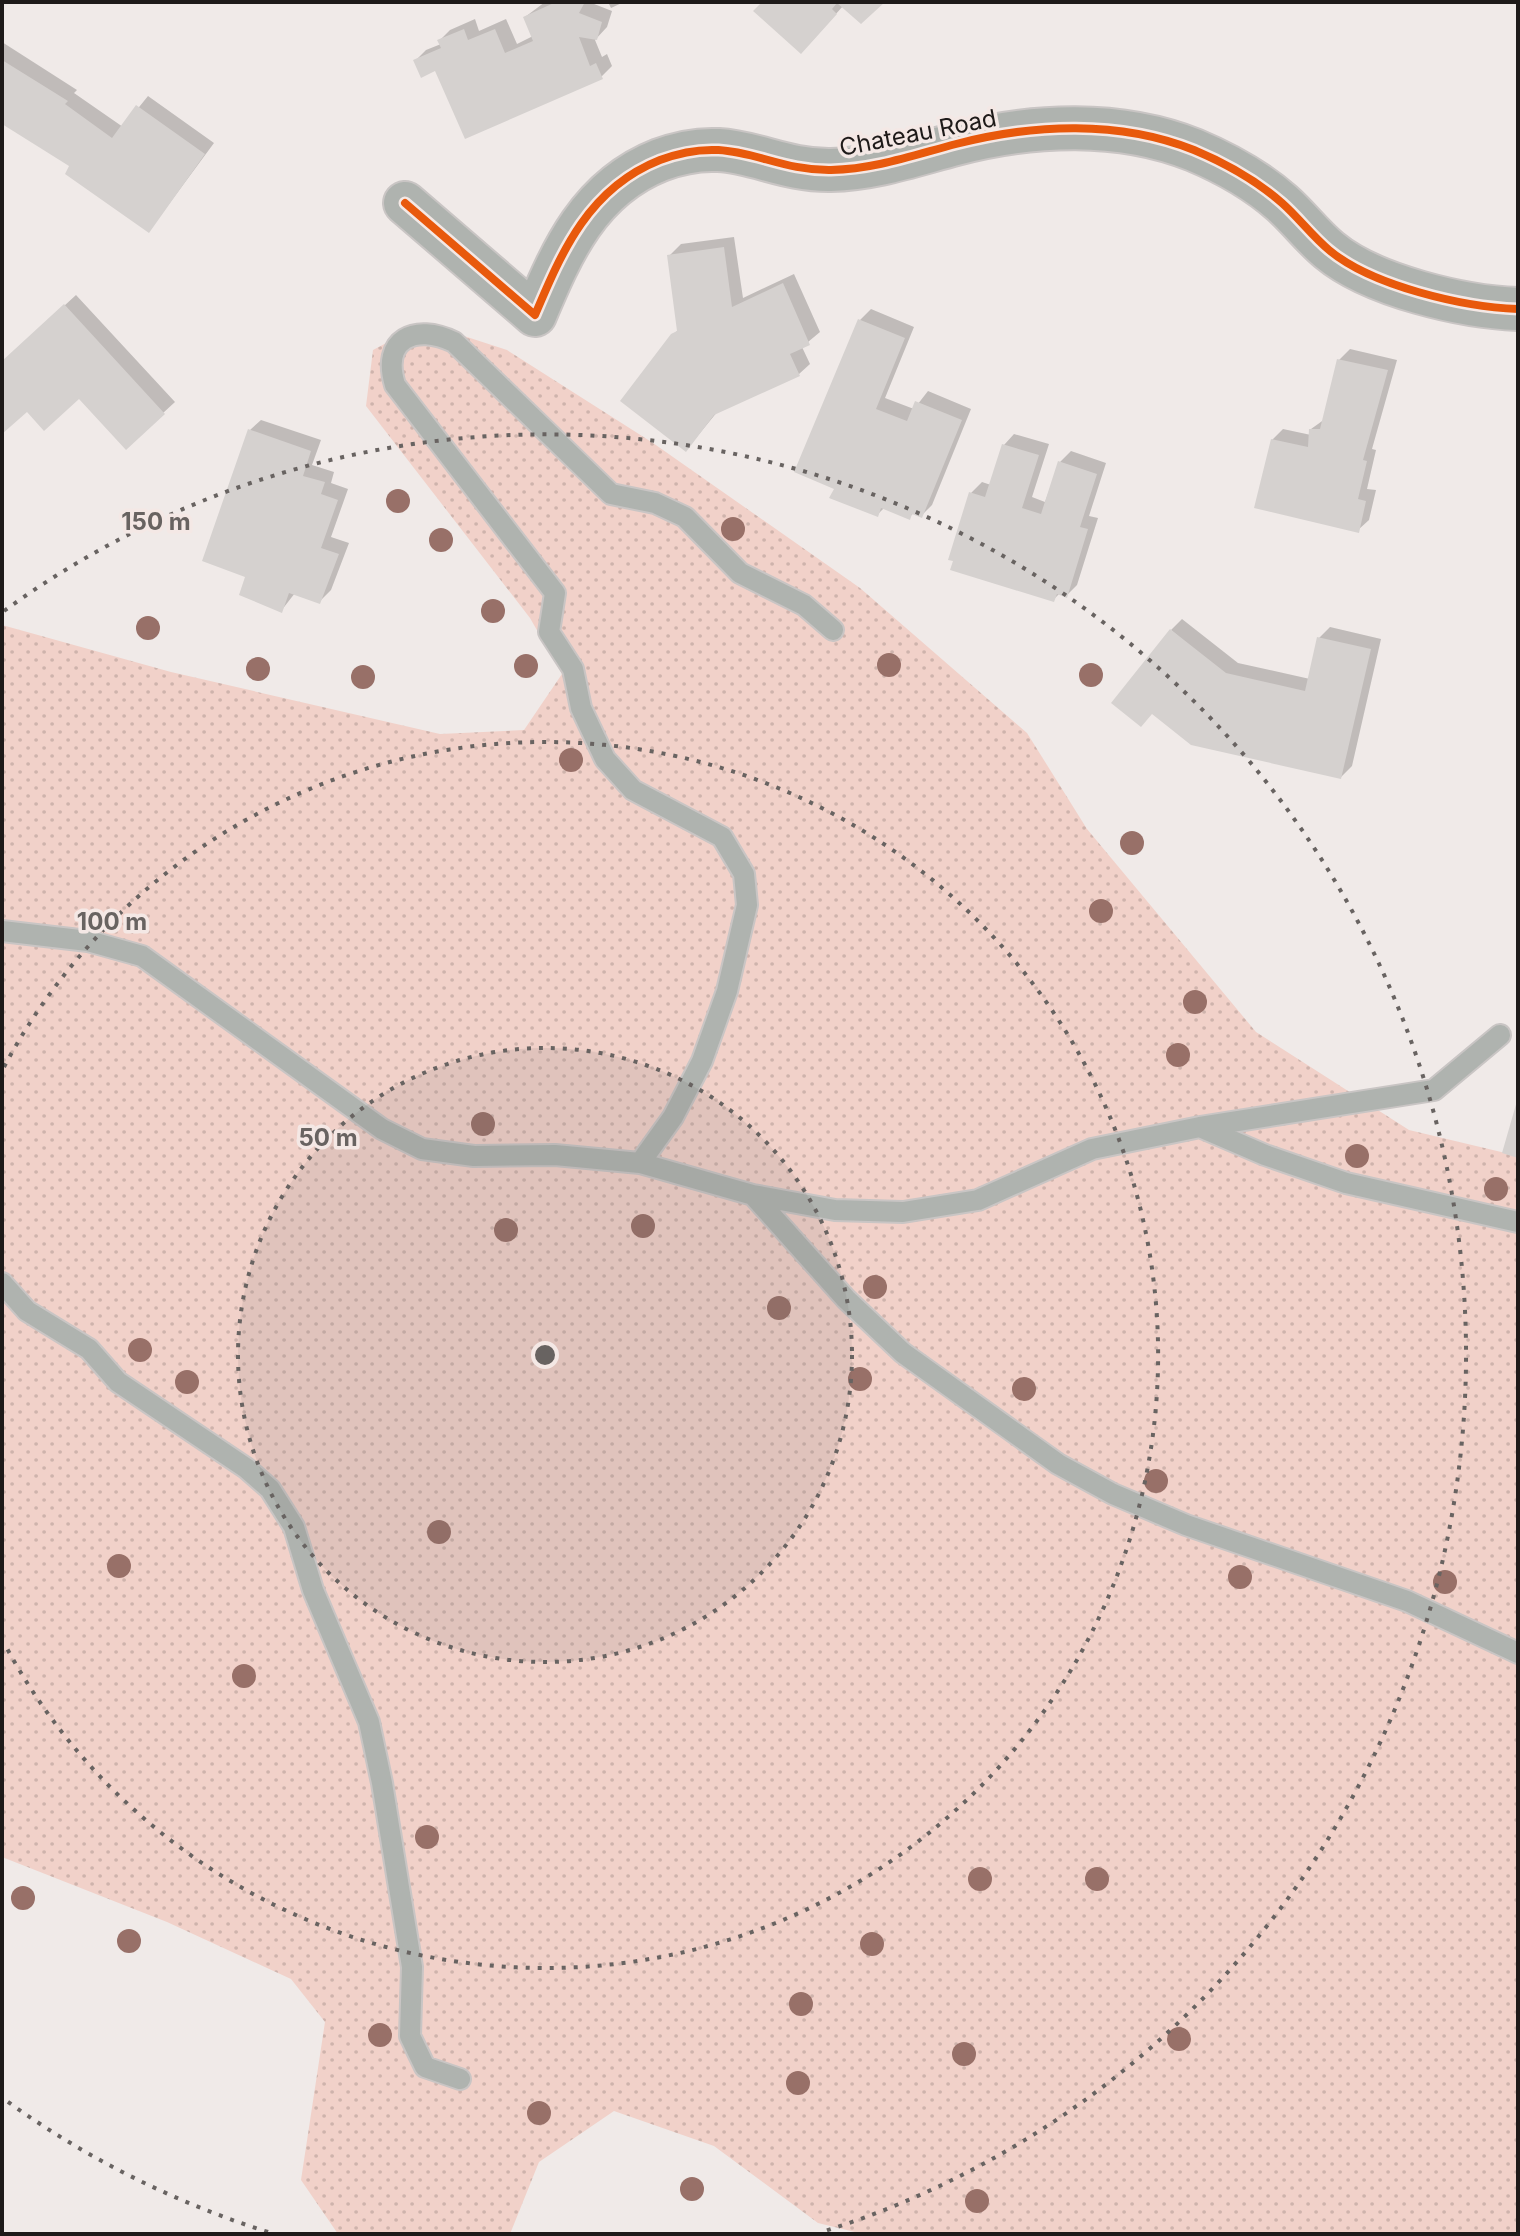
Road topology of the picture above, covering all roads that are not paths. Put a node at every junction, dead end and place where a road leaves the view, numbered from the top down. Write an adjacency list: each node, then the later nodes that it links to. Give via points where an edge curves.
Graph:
1 (405, 203): 2 (street, Chateau Road, via 535,315 565,244 592,206 623,180 658,161 697,150 740,150 827,170 867,168 960,143 1047,129 1097,128 1142,134 1193,150 1241,174 1281,202 1330,251 1362,271 1441,297)
2 (1518, 309)
3 (833, 630): 7 (lane, via 804,605 740,573 685,517 655,503 611,494 454,342 434,332 398,343 389,365 395,385 555,593 549,632 573,669 581,708 605,759 633,790 722,837 744,874 747,905 727,991 702,1061 673,1117)
4 (2, 931): 7 (lane, via 88,941 142,956 382,1129 422,1149)
5 (1500, 1035): 6 (lane, via 1434,1090)
6 (1200, 1127): 8 (lane, via 1092,1149 978,1200 903,1212 835,1210); 9 (lane, via 1346,1183)
7 (640, 1163): 8 (lane)
8 (753, 1195): 11 (lane, via 846,1299 903,1353 1058,1464 1186,1525 1407,1601)
9 (1518, 1222)
10 (2, 1283): 12 (lane, via 27,1311 89,1349 118,1382 246,1468 270,1489 294,1527 313,1590 369,1722 412,1967 410,2036 425,2067)
11 (1518, 1653)
12 (460, 2079)

